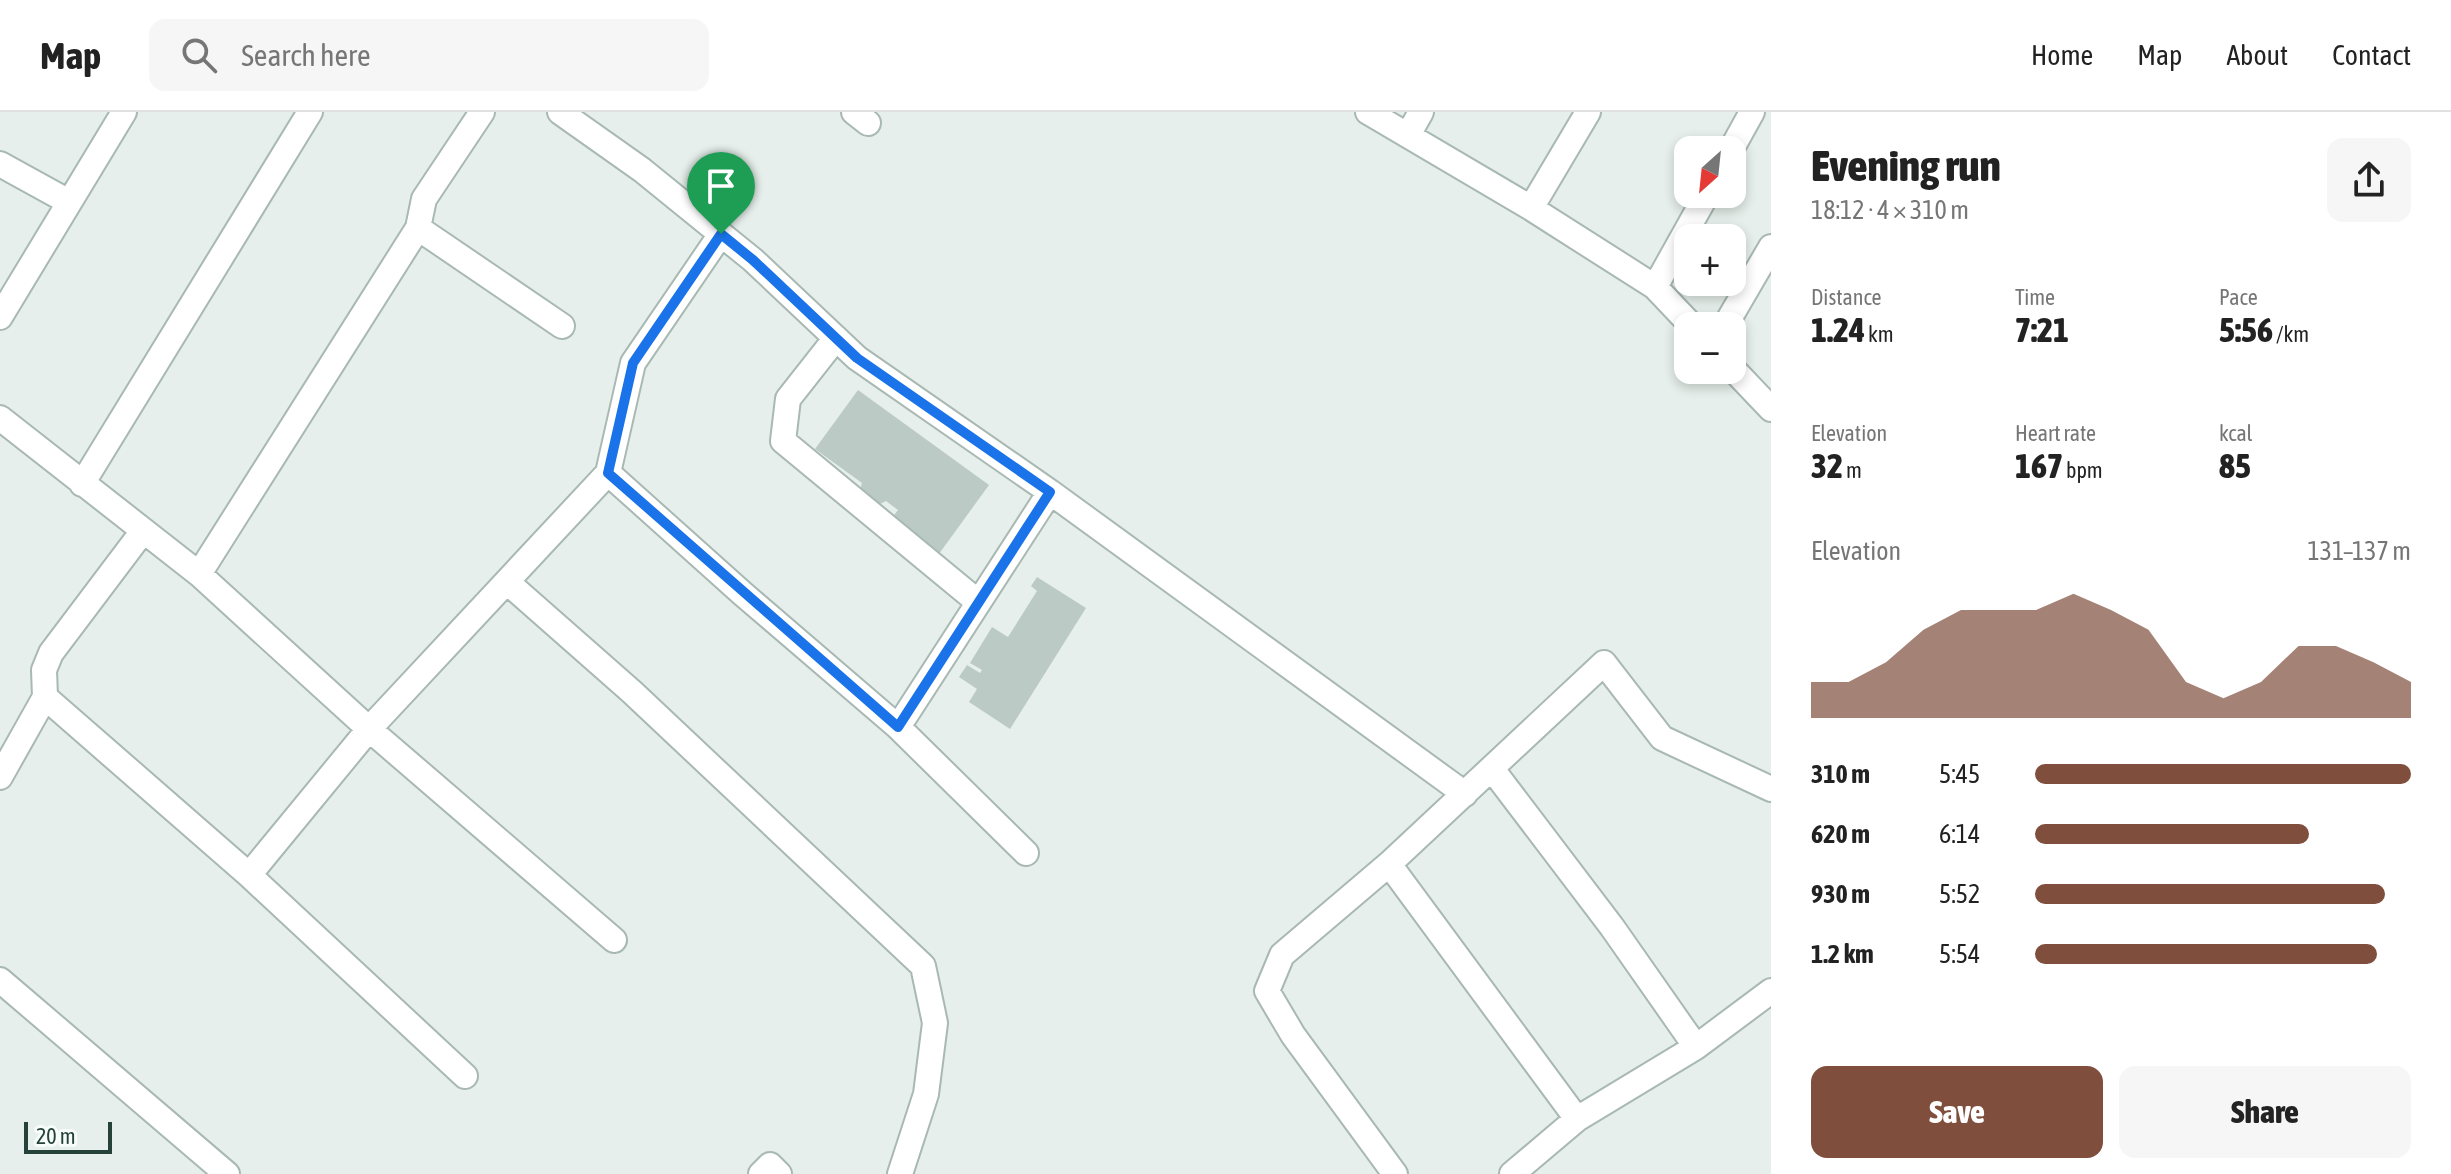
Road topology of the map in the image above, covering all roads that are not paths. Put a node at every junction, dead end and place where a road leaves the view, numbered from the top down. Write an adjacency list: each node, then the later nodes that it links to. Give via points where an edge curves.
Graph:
1 (124, 112): 12 (street)
2 (310, 112): 28 (street)
3 (482, 112): 15 (street, via 424,199)
4 (560, 112): 16 (street)
5 (1368, 112): 9 (street)
6 (1421, 112): 9 (street)
7 (1588, 112): 13 (street)
8 (1752, 112): 10 (street)
9 (1408, 135): 13 (street)
10 (1739, 136)
11 (0, 164): 12 (street)
12 (69, 202): 21 (street)
13 (1531, 208): 18 (street)
14 (1699, 208): 18 (street)
15 (418, 228): 22 (street); 31 (street)
16 (721, 234): 23 (street); 27 (street, via 633,363)
17 (1771, 247): 20 (street)
18 (1655, 287): 19 (street)
19 (1679, 312)
20 (1733, 312)
21 (0, 317)
22 (562, 326)
23 (836, 338): 29 (street); 33 (street, via 788,399 783,441)
24 (1746, 383): 25 (street)
25 (1771, 409)
26 (0, 418): 28 (street)
27 (608, 473): 32 (street); 35 (street)
28 (82, 484): 30 (street)
29 (1050, 492): 33 (street); 40 (street)
30 (143, 531): 31 (street); 34 (street, via 51,653 44,670)
31 (199, 574): 36 (street)
32 (507, 582): 36 (street); 53 (street, via 923,966 935,1023 926,1094)
33 (978, 602): 35 (street)
34 (45, 697): 38 (street); 43 (street)
35 (898, 727): 41 (street)
36 (369, 729): 43 (street); 44 (street)
37 (1492, 769): 39 (street, via 1604,663 1662,738); 40 (street); 47 (street)
38 (0, 777)
39 (1771, 789)
40 (1465, 794): 42 (street)
41 (1026, 853)
42 (1389, 864): 49 (street); 54 (street, via 1282,955 1267,991)
43 (249, 875): 48 (street)
44 (614, 940)
45 (0, 980): 50 (street)
46 (1771, 991): 47 (street)
47 (1696, 1047): 49 (street)
48 (465, 1076)
49 (1577, 1119): 55 (street)
50 (227, 1174)
51 (761, 1174): 52 (street, via 770,1165)
52 (779, 1174)
53 (900, 1174)
54 (1395, 1174)
55 (1512, 1174)

